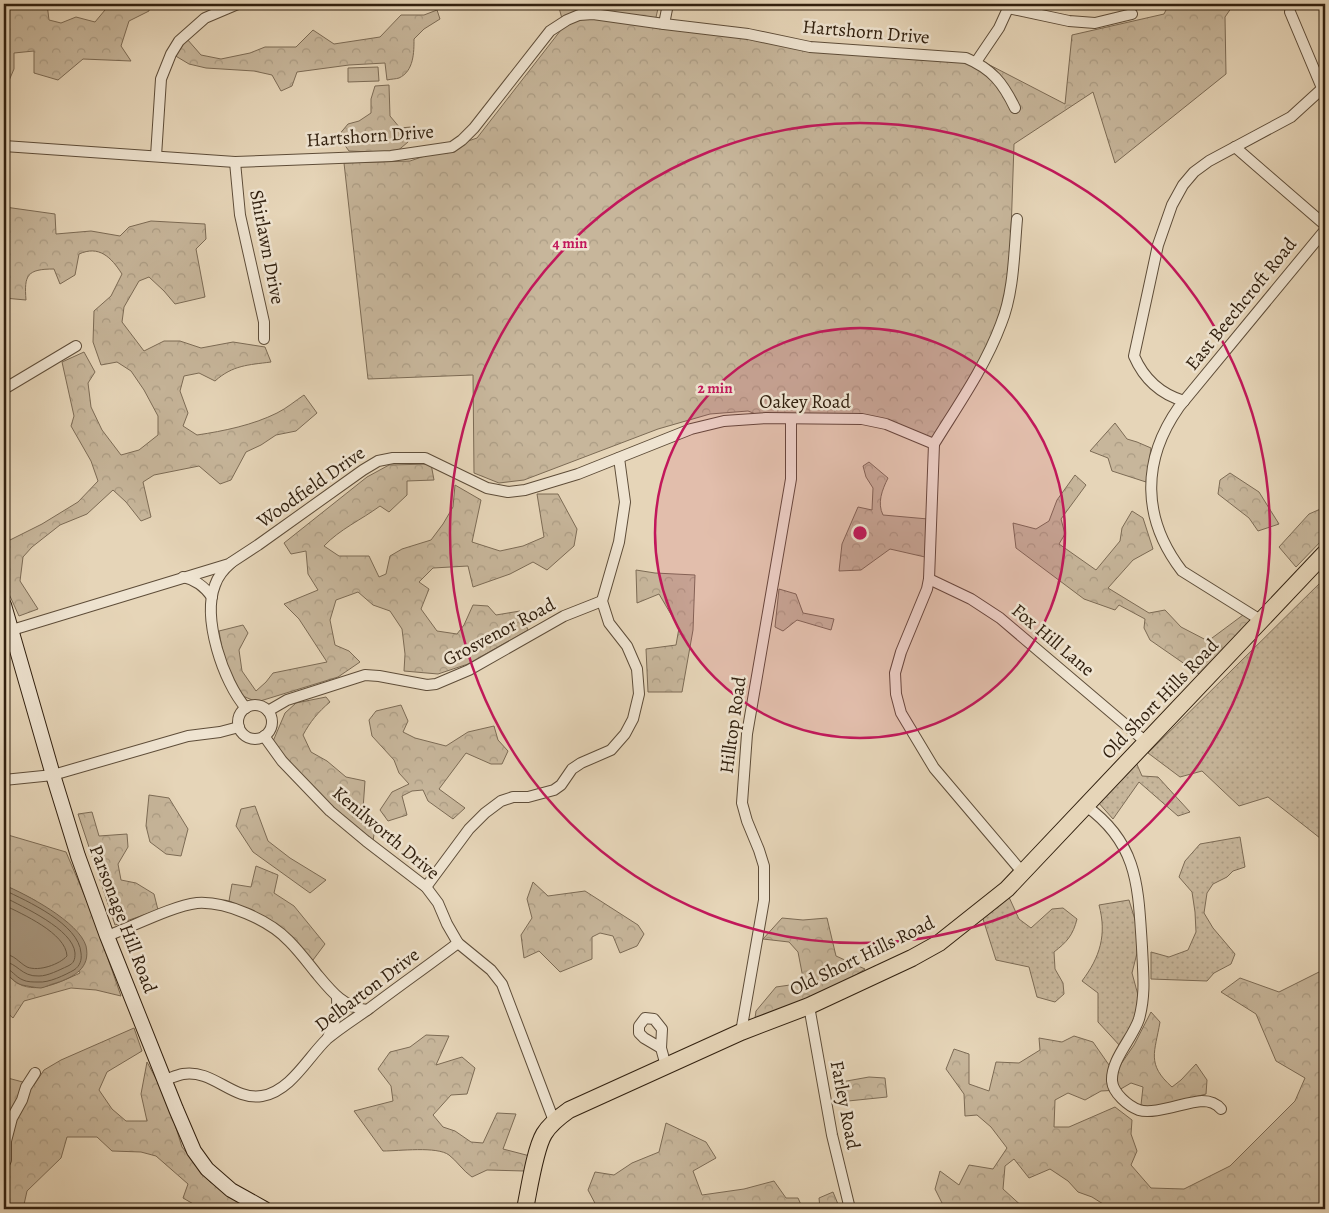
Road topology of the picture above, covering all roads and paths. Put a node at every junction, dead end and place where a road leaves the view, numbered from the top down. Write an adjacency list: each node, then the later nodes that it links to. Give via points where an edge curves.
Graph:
1 (238, 4): 3 (street)
2 (668, 4): 7 (street)
3 (224, 6): 13 (street, via 179,41 165,66 161,79)
4 (1009, 6): 6 (street, via 1069,21 1095,22); 8 (street, via 999,28)
5 (1290, 12): 9 (street)
6 (1132, 14)
7 (664, 24): 8 (street, Hartshorn Drive, via 748,34 810,47 955,56); 14 (street, Hartshorn Drive, via 593,14 567,20 545,35 474,128 452,147 391,156)
8 (976, 62): 10 (street, Hartshorn Drive, via 1005,87)
9 (1324, 87): 12 (street, via 1291,117)
10 (1015, 108)
11 (4, 146): 13 (street, Hartshorn Drive)
12 (1235, 148): 16 (street); 21 (street, via 1194,172 1172,205 1158,245 1135,351 1137,363 1150,382 1168,395)
13 (156, 156): 14 (street, Hartshorn Drive)
14 (235, 162): 18 (street, Shirlawn Drive, via 240,215 264,322)
15 (1017, 219): 23 (street, via 1010,289 1002,323 988,356)
16 (1325, 225)
17 (1325, 230): 21 (street, East Beechcroft Road)
18 (264, 339)
19 (76, 346): 20 (street)
20 (4, 389)
21 (1184, 401): 32 (street, East Beechcroft Road, via 1164,432 1152,471 1151,498 1161,537 1182,571)
22 (792, 419): 23 (street, Oakey Road, via 862,419 886,424); 24 (street, Oakey Road, via 724,421 691,428); 49 (street, Hilltop Road, via 791,479 746,754 742,803 764,866 764,900)
23 (934, 444): 28 (street)
24 (619, 458): 26 (street, Woodfield Drive, via 578,474 508,492 487,488 425,458 378,461); 30 (street, via 625,502 619,542)
25 (1325, 554): 32 (main road, Old Short Hills Road)
26 (232, 562): 27 (street, Woodfield Drive); 29 (street, via 216,582)
27 (182, 577): 29 (street, via 201,585); 33 (street, Woodfield Drive)
28 (929, 579): 38 (street, Fox Hill Lane, via 971,599 1000,618); 42 (street, via 895,672 900,713 934,768)
29 (212, 597): 34 (street, via 218,652 231,687)
30 (602, 601): 35 (street, Grosvenor Road, via 564,616 469,670 436,684 364,675 287,700); 43 (street, via 608,623 627,646 637,669 639,694 629,727 611,750 572,769 554,790 501,801 484,812)
31 (4, 606): 33 (street, Parsonage Hill Road)
32 (1262, 621): 38 (main road, Old Short Hills Road)
33 (12, 630): 39 (street, Parsonage Hill Road)
34 (246, 708): 35 (street, via 256,706); 36 (street, via 240,716)
35 (268, 712): 37 (street, via 272,725)
36 (239, 727): 37 (street, via 249,738); 39 (street, via 180,738)
37 (264, 736): 43 (street, Kenilworth Drive, via 282,761 330,811)
38 (1146, 742): 41 (main road, Old Short Hills Road)
39 (53, 775): 40 (street); 44 (street, Parsonage Hill Road, via 78,856)
40 (4, 780)
41 (1086, 806): 42 (main road, Old Short Hills Road); 55 (street, via 1104,820 1119,840 1131,862 1137,886 1145,987 1137,1027 1113,1072 1114,1088 1138,1110 1202,1101 1210,1101)
42 (1022, 872): 47 (main road, Old Short Hills Road, via 988,906 939,943)
43 (426, 887): 45 (street, Kenilworth Drive)
44 (108, 936): 46 (street, via 179,907 216,904 233,908 288,940); 54 (street, Parsonage Hill Road)
45 (458, 942): 48 (street, Delbarton Drive); 56 (street, Kenilworth Drive, via 491,970 509,997)
46 (337, 998): 48 (street, via 350,1006); 50 (street, via 335,1021)
47 (809, 1006): 49 (main road, Old Short Hills Road); 61 (street, Farley Road, via 832,1135)
48 (367, 1010): 50 (street, Delbarton Drive)
49 (740, 1032): 52 (main road, Old Short Hills Road)
50 (326, 1040): 54 (street, Delbarton Drive, via 289,1081 263,1096 241,1094 201,1075 184,1074)
51 (661, 1048): 52 (street)
52 (666, 1066): 56 (main road, Old Short Hills Road, via 569,1110)
53 (35, 1072): 57 (street)
54 (166, 1080): 59 (street, Parsonage Hill Road, via 194,1151 207,1169 231,1190)
55 (1221, 1109)
56 (554, 1121): 60 (main road, Old Short Hills Road, via 543,1135 538,1150)
57 (5, 1140): 58 (street)
58 (4, 1164)
59 (265, 1209)
60 (525, 1209)
61 (850, 1209)

